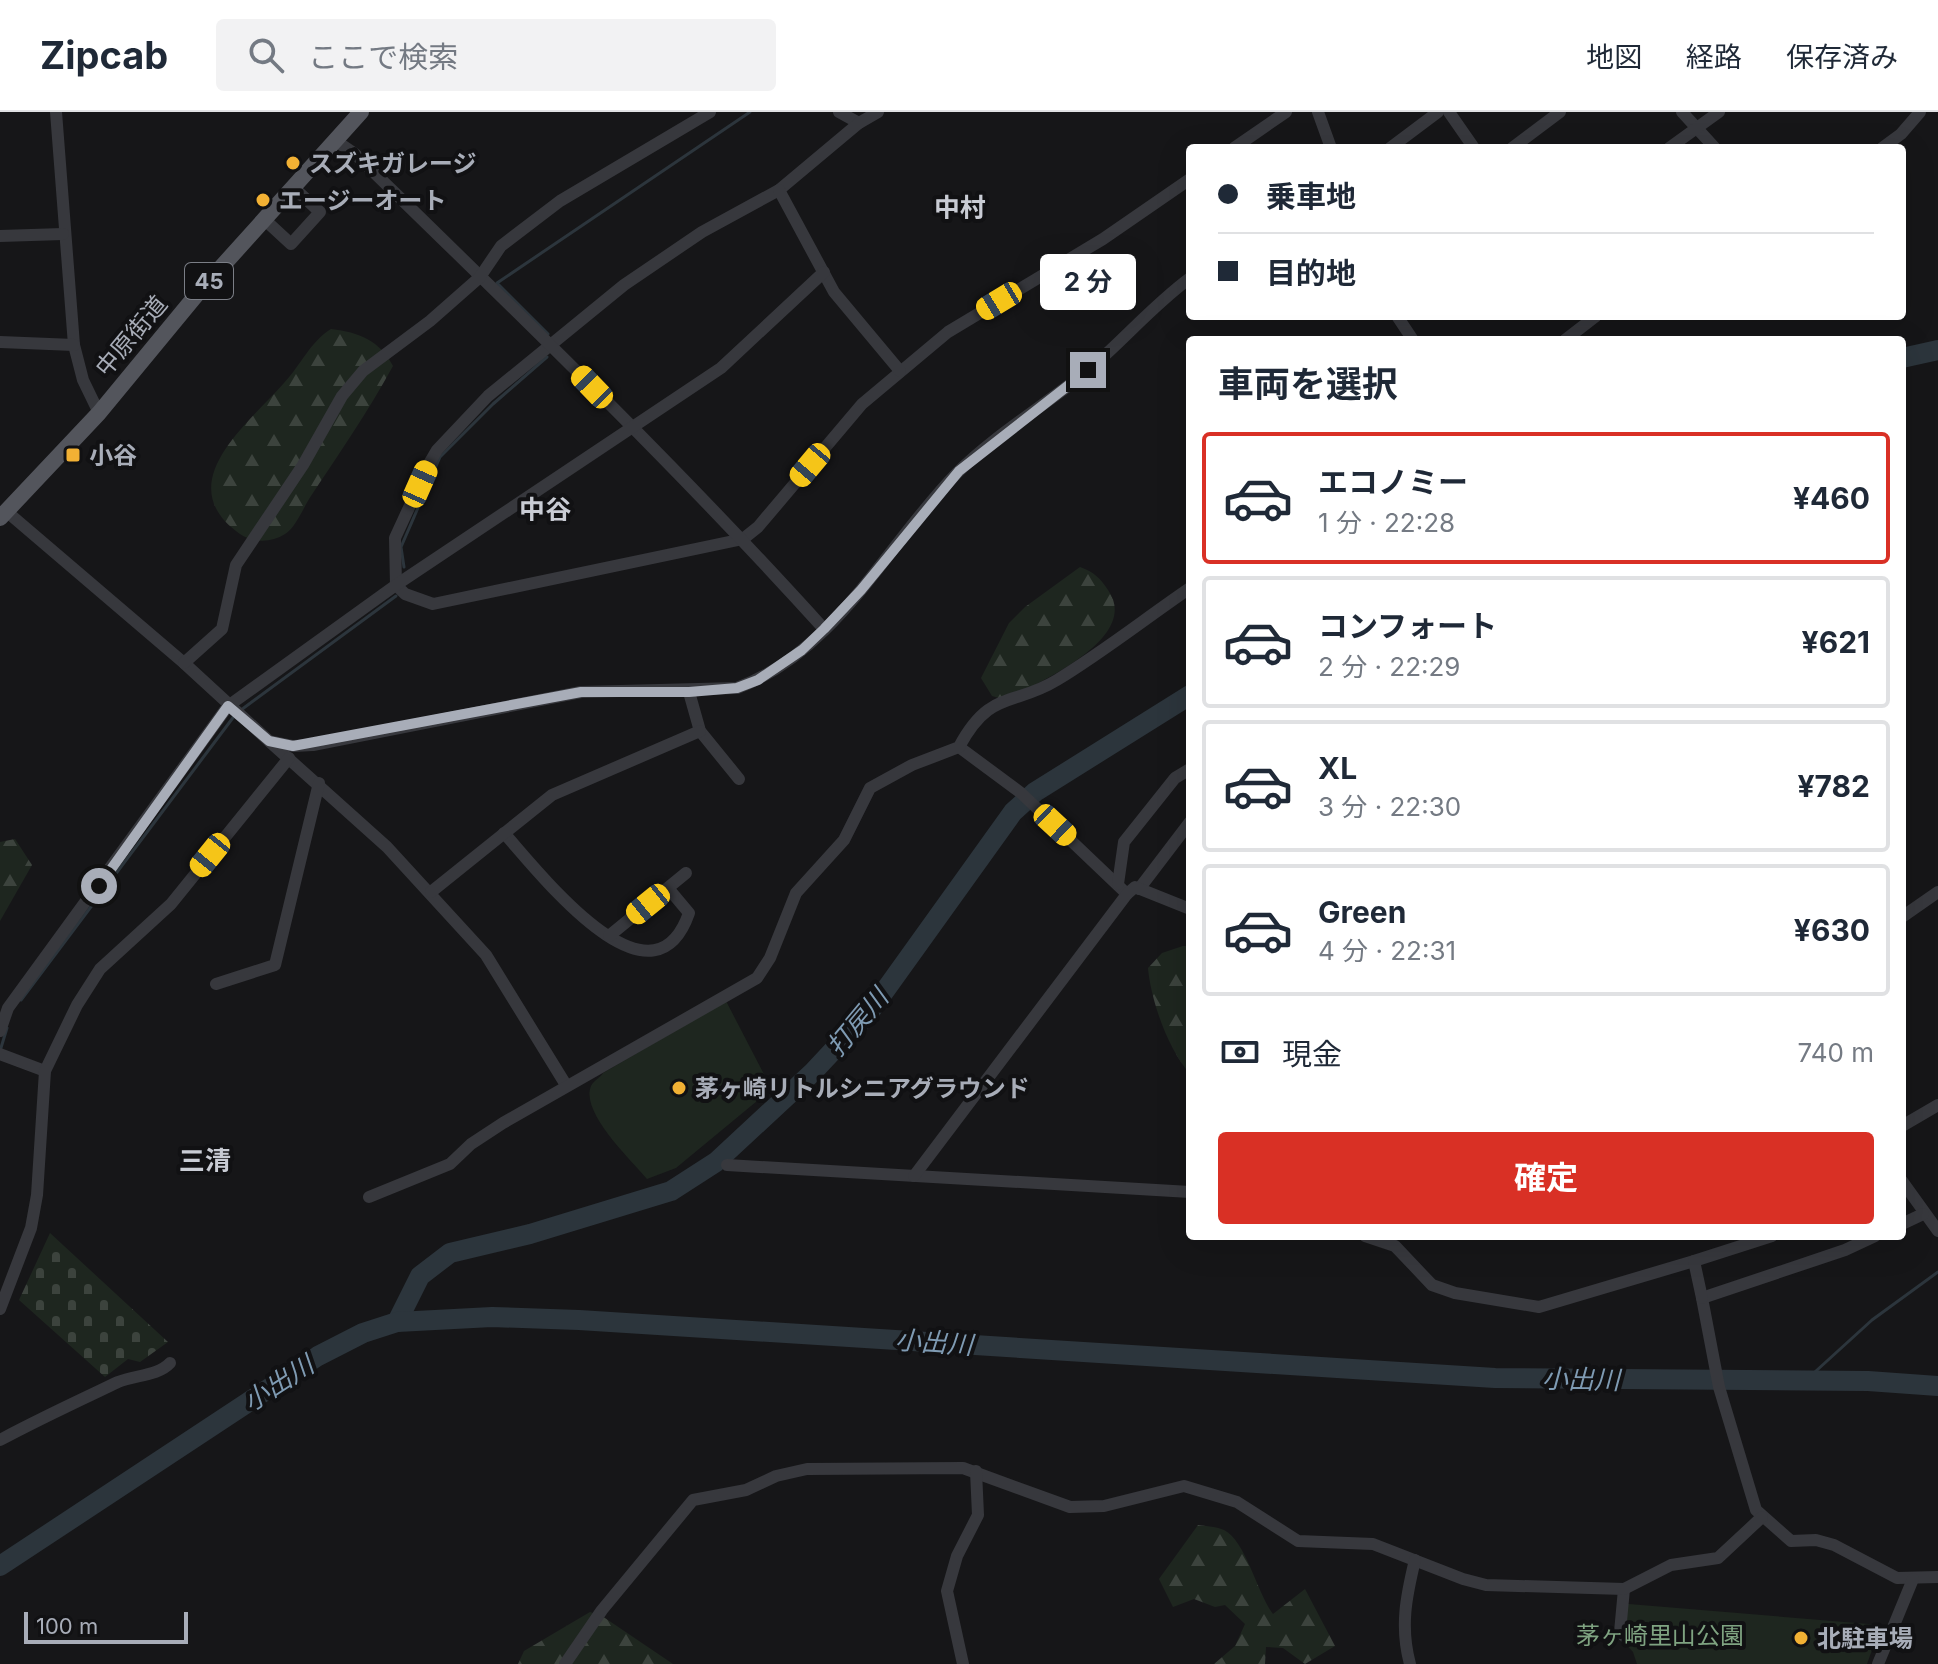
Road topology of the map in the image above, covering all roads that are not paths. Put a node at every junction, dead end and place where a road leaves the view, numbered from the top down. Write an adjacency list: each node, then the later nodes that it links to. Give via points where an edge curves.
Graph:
1 (56, 112): 29 (street)
2 (361, 112): 16 (main road, 中原街道 / 45)
3 (710, 112): 32 (street, via 560,201 501,246)
4 (839, 112): 14 (street)
5 (878, 112): 14 (street)
6 (1286, 112): 17 (street)
7 (1318, 112): 18 (street)
8 (1438, 112): 19 (street)
9 (1449, 112): 20 (street)
10 (1560, 112): 21 (street)
11 (1682, 112): 15 (street)
12 (1719, 112): 15 (street)
13 (1919, 112): 24 (street)
14 (859, 123): 27 (street)
15 (1697, 128): 22 (street); 23 (street)
16 (336, 141): 26 (main road, 中原街道 / 45); 32 (street)
17 (1240, 144)
18 (1330, 144)
19 (1395, 144)
20 (1471, 144)
21 (1517, 144)
22 (1675, 144)
23 (1711, 144)
24 (1887, 144)
25 (1186, 182): 39 (street, via 1103,239 948,332)
26 (294, 188): 28 (main road, 中原街道 / 45); 28 (street, via 320,212 291,244)
27 (779, 190): 31 (street); 38 (street, via 624,285)
28 (265, 220): 40 (main road, 中原街道 / 45)
29 (63, 234): 30 (street); 37 (street)
30 (0, 236)
31 (824, 272): 39 (street, via 834,292); 41 (street, via 721,368)
32 (480, 277): 38 (street); 47 (street, via 363,371 342,396 236,565 222,629)
33 (1186, 282): 46 (street, via 1088,370 959,471)
34 (1591, 320): 35 (street)
35 (1570, 336)
36 (0, 342): 37 (street)
37 (74, 345): 40 (street)
38 (551, 345): 41 (street); 44 (street, via 488,396 437,450 395,538)
39 (900, 371): 43 (street, via 862,404)
40 (99, 413): 42 (main road, 中原街道 / 45)
41 (632, 429): 43 (street); 44 (street)
42 (3, 514): 47 (street)
43 (743, 539): 44 (street, via 433,604); 46 (street)
44 (396, 585): 49 (street)
45 (1186, 591): 52 (street, via 1058,680 994,705)
46 (824, 629): 48 (street, via 758,680 737,688)
47 (184, 663): 49 (street)
48 (689, 692): 50 (street); 51 (street, via 581,692 313,745)
49 (234, 711): 51 (street); 68 (street, via 8,1008)
50 (700, 731): 55 (street); 58 (street, via 552,795)
51 (269, 741): 53 (street)
52 (959, 747): 61 (street, via 1021,793); 71 (street, via 870,788 844,840 796,893 757,978)
53 (289, 758): 56 (street); 70 (street, via 171,904 100,969)
54 (1186, 771): 61 (street, via 1124,842)
55 (739, 779)
56 (319, 783): 62 (street); 67 (street, via 275,965)
57 (1186, 826): 61 (street)
58 (504, 833): 62 (street); 66 (street, via 568,904)
59 (686, 873): 60 (street)
60 (668, 888): 66 (street); 66 (street, via 689,913 682,933 668,945 635,952)
61 (1128, 889): 64 (street); 75 (street)
62 (431, 892): 71 (street, via 486,955)
63 (1938, 892): 65 (street)
64 (1186, 908)
65 (1906, 914)
66 (609, 936)
67 (216, 984)
68 (0, 1031)
69 (0, 1055): 70 (street)
70 (45, 1071): 87 (street, via 31,1228)
71 (566, 1085): 78 (street, via 471,1144 450,1164)
72 (1938, 1105): 73 (street)
73 (1906, 1124)
74 (727, 1165): 75 (street)
75 (914, 1176): 77 (street)
76 (1906, 1187): 79 (street)
77 (1186, 1192)
78 (369, 1197)
79 (1923, 1214): 80 (street); 81 (street)
80 (1906, 1222)
81 (1938, 1231)
82 (1377, 1240): 85 (street, via 1395,1246 1432,1285 1539,1307)
83 (1760, 1240): 85 (street)
84 (1866, 1240): 86 (street)
85 (1694, 1261): 86 (street)
86 (1702, 1298): 91 (street, via 1719,1387)
87 (0, 1309)
88 (170, 1363): 89 (street, via 163,1371 121,1381 33,1420)
89 (0, 1440)
90 (976, 1471): 92 (street, via 1070,1507 1122,1502 1171,1487 1202,1490 1237,1502 1298,1541 1373,1544); 97 (street, via 939,1466 807,1469 746,1490 693,1500 602,1610); 98 (street, via 978,1515 947,1591)
91 (1762, 1517): 94 (street, via 1791,1541 1816,1540 1897,1578); 95 (street, via 1718,1558 1671,1565)
92 (1415, 1560): 95 (street, via 1486,1585); 99 (street, via 1403,1612)
93 (1938, 1577): 94 (street)
94 (1913, 1579): 100 (street)
95 (1624, 1589): 96 (street)
96 (1624, 1636)
97 (565, 1664)
98 (963, 1664)
99 (1410, 1664)
100 (1878, 1664)

